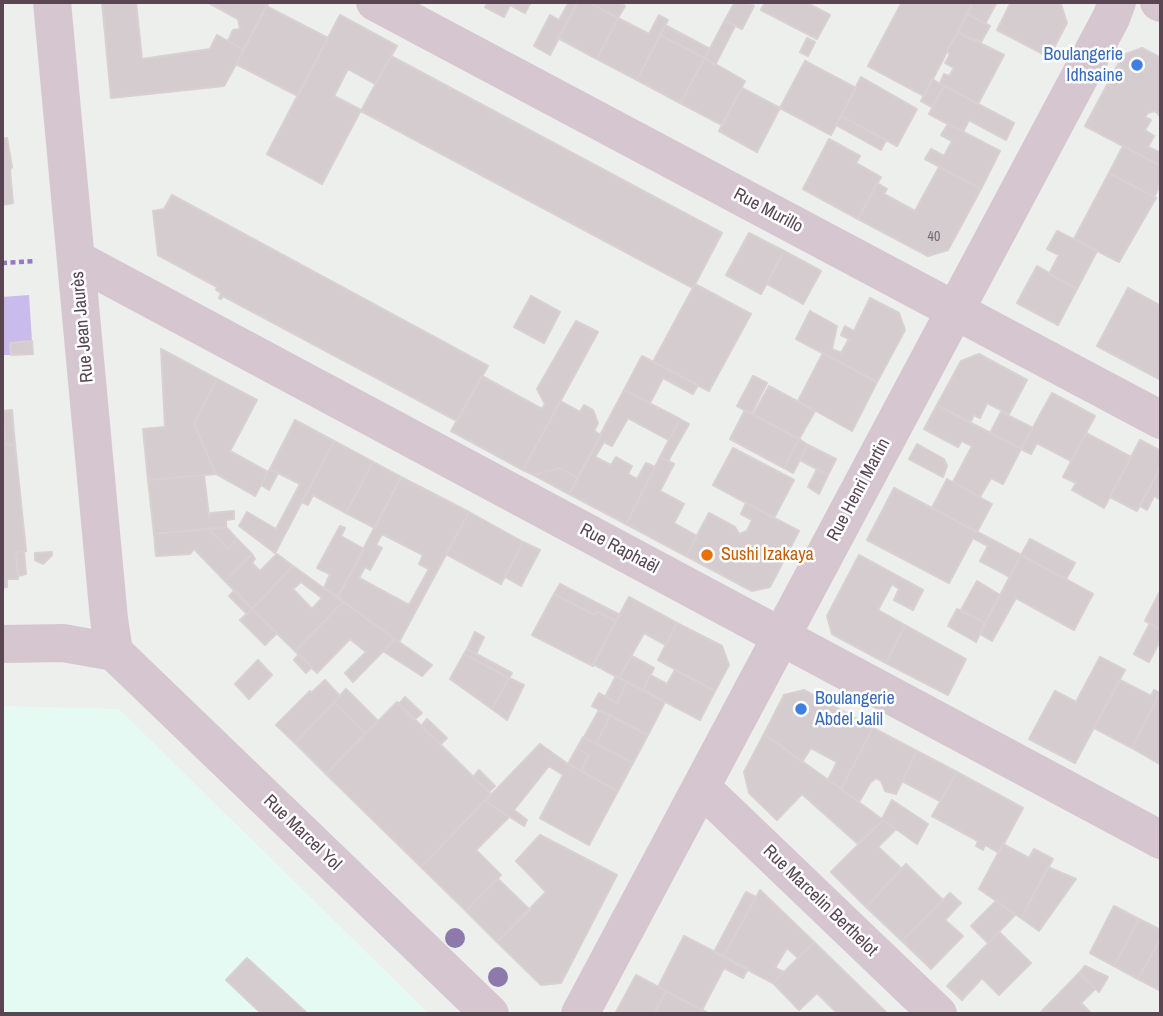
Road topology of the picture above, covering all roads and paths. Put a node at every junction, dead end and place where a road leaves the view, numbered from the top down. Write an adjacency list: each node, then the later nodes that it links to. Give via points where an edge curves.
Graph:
1 (52, 2): 4 (street, Rue Jean Jaurès)
2 (375, 2): 5 (street, Rue Murillo)
3 (1117, 2): 5 (street, Rue Henri Martin)
4 (76, 259): 7 (street, Rue Raphaël); 9 (street, Rue Jean Jaurès)
5 (955, 311): 6 (street, Rue Murillo); 7 (street, Rue Henri Martin)
6 (1161, 420)
7 (782, 637): 10 (street, Rue Henri Martin); 11 (street, Rue Raphaël)
8 (2, 644): 9 (street, via 63,643)
9 (114, 652): 12 (street, Rue Marcel Yol)
10 (702, 788): 13 (street, Rue Henri Martin); 14 (street, Rue Marcelin Berthelot)
11 (1161, 840)
12 (490, 1014)
13 (580, 1014)
14 (938, 1014)

